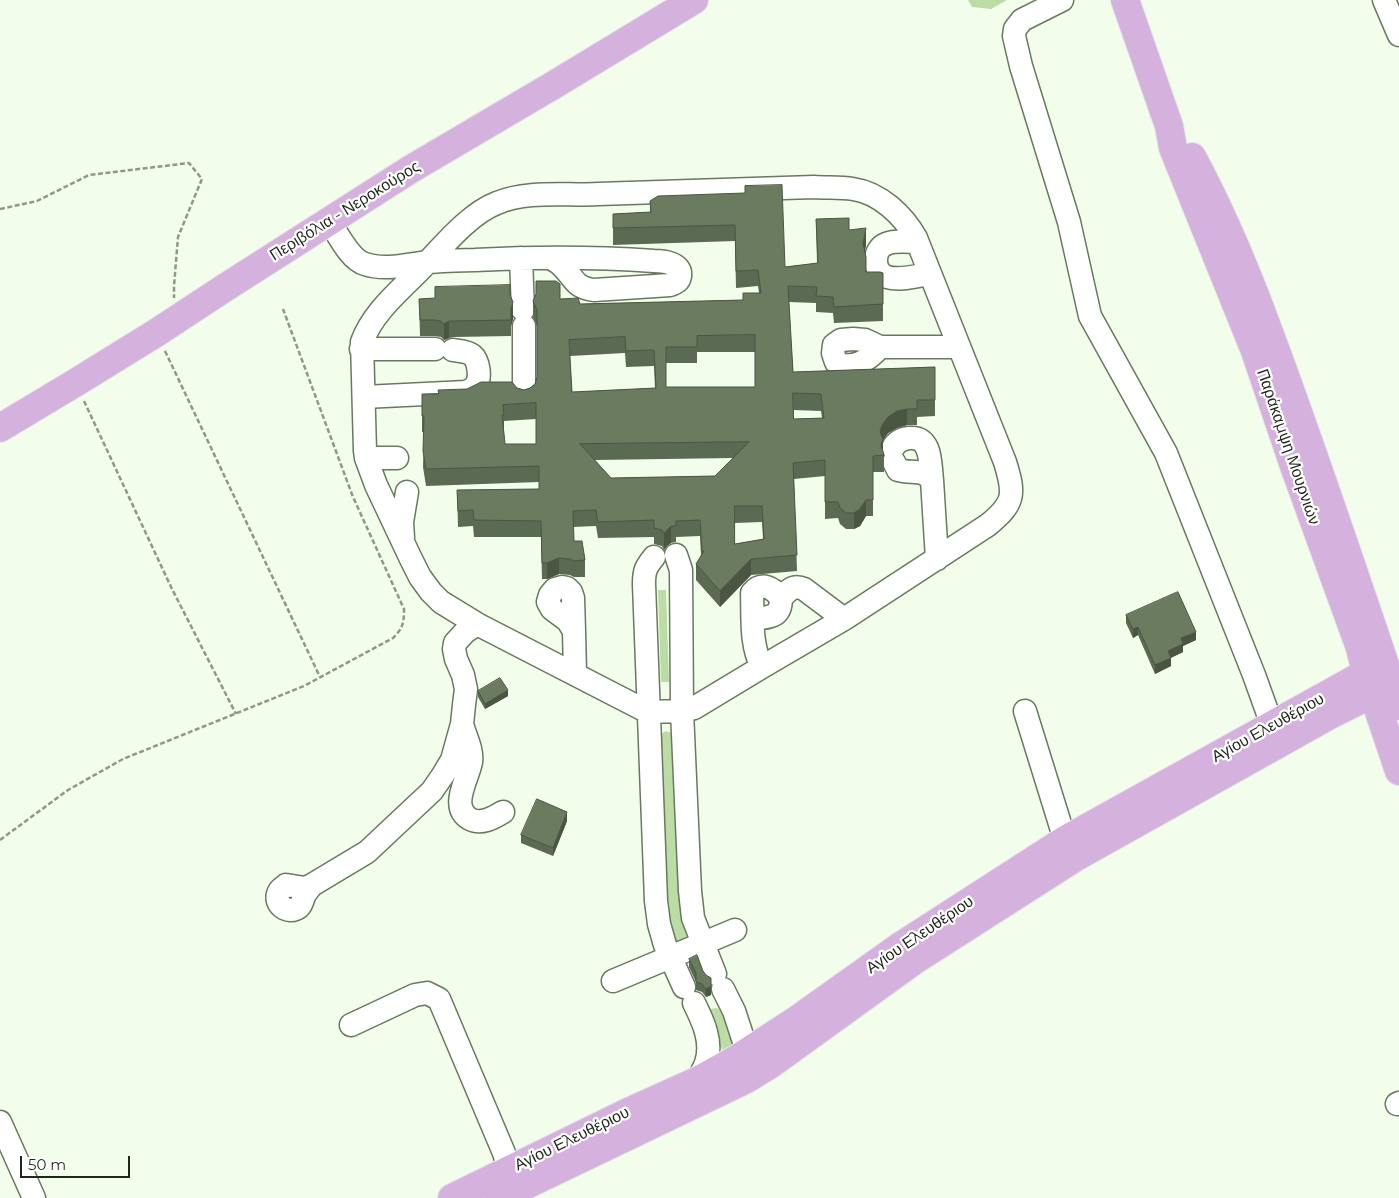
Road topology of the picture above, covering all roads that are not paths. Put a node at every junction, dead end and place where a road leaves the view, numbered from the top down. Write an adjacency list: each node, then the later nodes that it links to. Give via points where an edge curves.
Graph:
1 (694, 0): 6 (main road, Περιβόλια - Νεροκούρος)
2 (1062, 0): 34 (street, via 1022,20 1014,36 1069,222 1090,316 1166,452)
3 (1125, 0): 29 (main road, Παράκαμψη Μουρνιών, via 1169,126 1173,148 1255,351 1360,648)
4 (1384, 0): 5 (street)
5 (1399, 35)
6 (329, 221): 10 (street, via 350,253 363,264 390,266); 17 (main road, Περιβόλια - Νεροκούρος, via 156,333)
7 (917, 242): 10 (street, via 911,229 890,206 855,189 547,194 511,198 485,209); 11 (street); 11 (street, via 885,244 878,249 876,264 880,272 892,278)
8 (521, 258): 9 (street); 10 (street); 15 (street)
9 (550, 258): 9 (street, via 560,264 575,283 594,290 670,285 680,278 678,267 656,261)
10 (428, 262): 14 (street, via 375,318 364,335)
11 (929, 274): 12 (street)
12 (958, 346): 13 (street); 23 (street, via 1005,462 1011,500 1000,515)
13 (880, 347)
14 (361, 349): 16 (street); 16 (street, via 444,349 472,354 478,365 477,384 466,392)
15 (524, 393)
16 (364, 396): 18 (street)
17 (0, 428)
18 (366, 458): 19 (street); 22 (street)
19 (397, 458)
20 (932, 480): 20 (street, via 927,474 898,470 894,455 896,443 905,438 922,440 929,454); 23 (street)
21 (407, 492): 22 (street, via 402,522)
22 (405, 547): 25 (street, via 431,592)
23 (937, 559): 24 (street)
24 (844, 619): 27 (street); 27 (street, via 798,586 790,588 781,598 767,586 756,588 752,593 754,645)
25 (476, 624): 28 (street); 33 (street, via 464,632 455,643 454,650 466,689)
26 (574, 631): 28 (street)
27 (762, 667): 30 (street, via 694,708)
28 (575, 674): 32 (street)
29 (1387, 686): 34 (main road, Αγίου Ελευθέριου); 35 (main road, Παράκαμψη Μουρνιών); 47 (main road, Αγίου Ελευθέριου, via 1076,857 915,960 772,1064)
30 (682, 711): 32 (street); 32 (street, via 681,570 665,556 647,565 644,572); 40 (street, via 690,891 693,918)
31 (1025, 711): 37 (street)
32 (648, 712): 41 (street, via 656,901 659,924)
33 (462, 724): 36 (street, via 471,761 463,787 461,809 475,822 490,820); 38 (street, via 452,760 432,791 367,852)
34 (1272, 725): 37 (main road, Αγίου Ελευθέριου)
35 (1399, 771)
36 (502, 812)
37 (1065, 840): 44 (main road, Αγίου Ελευθέριου, via 902,945)
38 (312, 886)
39 (735, 930): 40 (street)
40 (702, 944): 41 (street); 43 (street)
41 (671, 957): 42 (street); 46 (street)
42 (613, 982)
43 (734, 1011): 44 (street, via 744,1022 756,1028); 47 (street)
44 (798, 1020): 47 (main road, Αγίου Ελευθέριου)
45 (351, 1025): 50 (street, via 415,995 427,993 439,999 504,1153)
46 (706, 1031): 47 (street); 48 (street, via 709,1051)
47 (740, 1069): 48 (main road, Αγίου Ελευθέριου); 50 (main road, Αγίου Ελευθέριου)
48 (697, 1081): 50 (main road, Αγίου Ελευθέριου)
49 (0, 1122): 51 (street)
50 (508, 1185): 52 (main road, Αγίου Ελευθέριου)
51 (34, 1198)
52 (452, 1198)

